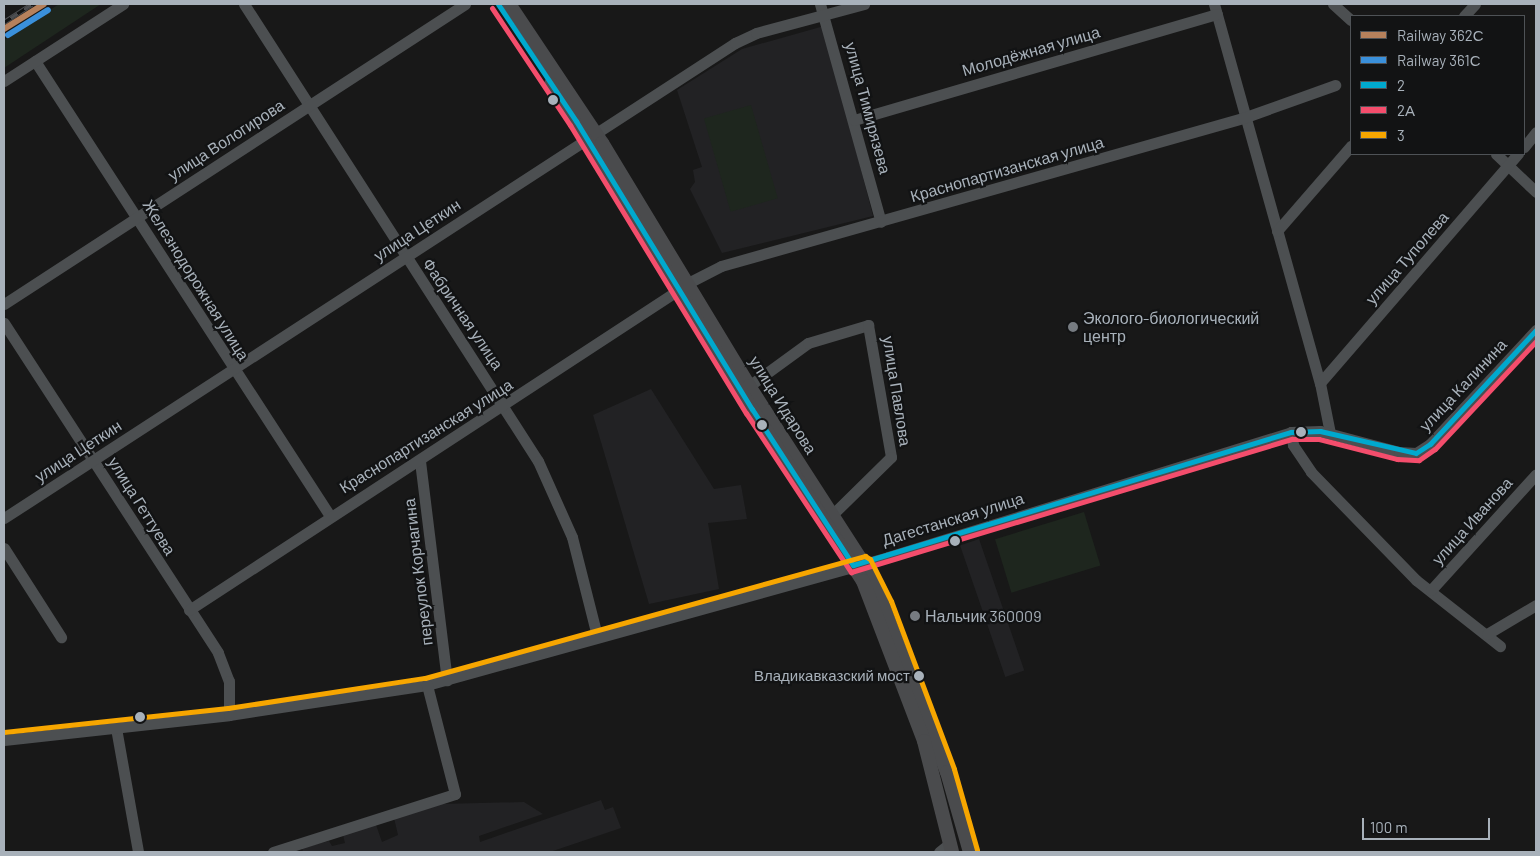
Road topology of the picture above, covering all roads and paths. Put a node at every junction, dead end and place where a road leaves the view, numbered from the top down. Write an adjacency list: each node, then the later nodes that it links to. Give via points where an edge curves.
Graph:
1 (123, 4): 14 (street)
2 (244, 4): 17 (street, Фабричная улица)
3 (465, 4): 17 (street, улица Вологирова)
4 (498, 4): 21 (main road, улица Идарова)
5 (510, 4): 21 (main road, улица Идарова)
6 (820, 4): 11 (street, улица Тимирязева)
7 (864, 4): 11 (street, улица Цеткин)
8 (1333, 4): 13 (street)
9 (1475, 4): 12 (street)
10 (1215, 9): 18 (street); 19 (street, Молодёжная улица)
11 (826, 15): 19 (street, улица Тимирязева); 21 (street, улица Цеткин, via 746,37)
12 (1465, 15)
13 (1350, 19)
14 (35, 60): 15 (street); 28 (street, Железнодорожная улица)
15 (4, 81)
16 (1334, 85): 18 (street, Краснопартизанская улица)
17 (309, 106): 28 (street, улица Вологирова); 31 (street, Фабричная улица)
18 (1243, 118): 29 (street, Краснопартизанская улица); 30 (street)
19 (854, 120): 29 (street, улица Тимирязева)
20 (1536, 132): 22 (street)
21 (591, 135): 31 (street, улица Цеткин); 32 (main road, улица Идарова)
22 (1525, 146)
23 (1350, 147): 30 (street)
24 (1497, 155): 26 (street)
25 (1517, 155): 26 (street, улица Туполева)
26 (1508, 165): 27 (street); 37 (street, улица Туполева)
27 (1536, 192)
28 (138, 216): 33 (street, улица Вологирова); 36 (street, Железнодорожная улица)
29 (881, 222): 32 (street, Краснопартизанская улица, via 721,266)
30 (1277, 231): 37 (street)
31 (406, 258): 36 (street, улица Цеткин); 39 (street, Фабричная улица)
32 (684, 286): 38 (main road, улица Идарова); 39 (street, Краснопартизанская улица); 49 (main road, улица Идарова, via 752,410)
33 (4, 304)
34 (4, 323): 42 (street, улица Геттуева)
35 (1536, 330): 41 (street, улица Калинина, via 1423,450 1399,452)
36 (233, 370): 42 (street, улица Цеткин); 46 (street, Железнодорожная улица)
37 (1320, 383): 41 (street)
38 (749, 386): 45 (main road, улица Идарова); 45 (street, улица Павлова, via 808,342 868,325 891,457)
39 (505, 406): 43 (street, Краснопартизанская улица); 54 (street, Фабричная улица, via 538,461 572,537)
40 (1291, 432): 41 (street, улица Калинина); 49 (street, Дагестанская улица); 50 (street, via 1292,445 1311,472 1416,580)
41 (1330, 433)
42 (94, 460): 47 (street, улица Цеткин); 52 (street, улица Геттуева)
43 (420, 461): 46 (street, Краснопартизанская улица); 57 (street, переулок Корчагина)
44 (1536, 474): 50 (street, улица Иванова)
45 (832, 515): 49 (main road, улица Идарова)
46 (330, 516): 52 (street, Краснопартизанская улица)
47 (4, 518)
48 (4, 548): 55 (street)
49 (859, 564): 54 (street, Дагестанская улица); 62 (main road, улица Идарова, via 924,741); 65 (main road, улица Идарова, via 884,604 947,772)
50 (1431, 590): 53 (street)
51 (1536, 604): 53 (street)
52 (189, 610): 59 (street, улица Геттуева, via 225,667)
53 (1488, 634): 56 (street)
54 (597, 636): 57 (street, Дагестанская улица)
55 (61, 637)
56 (1500, 646)
57 (447, 680): 58 (street, Дагестанская улица)
58 (427, 685): 59 (street, Дагестанская улица); 64 (street, via 455,794)
59 (229, 715): 60 (street, Дагестанская улица)
60 (116, 728): 61 (street, Дагестанская улица); 63 (street)
61 (4, 740)
62 (947, 849)
63 (138, 852)
64 (273, 852)
65 (970, 852)

